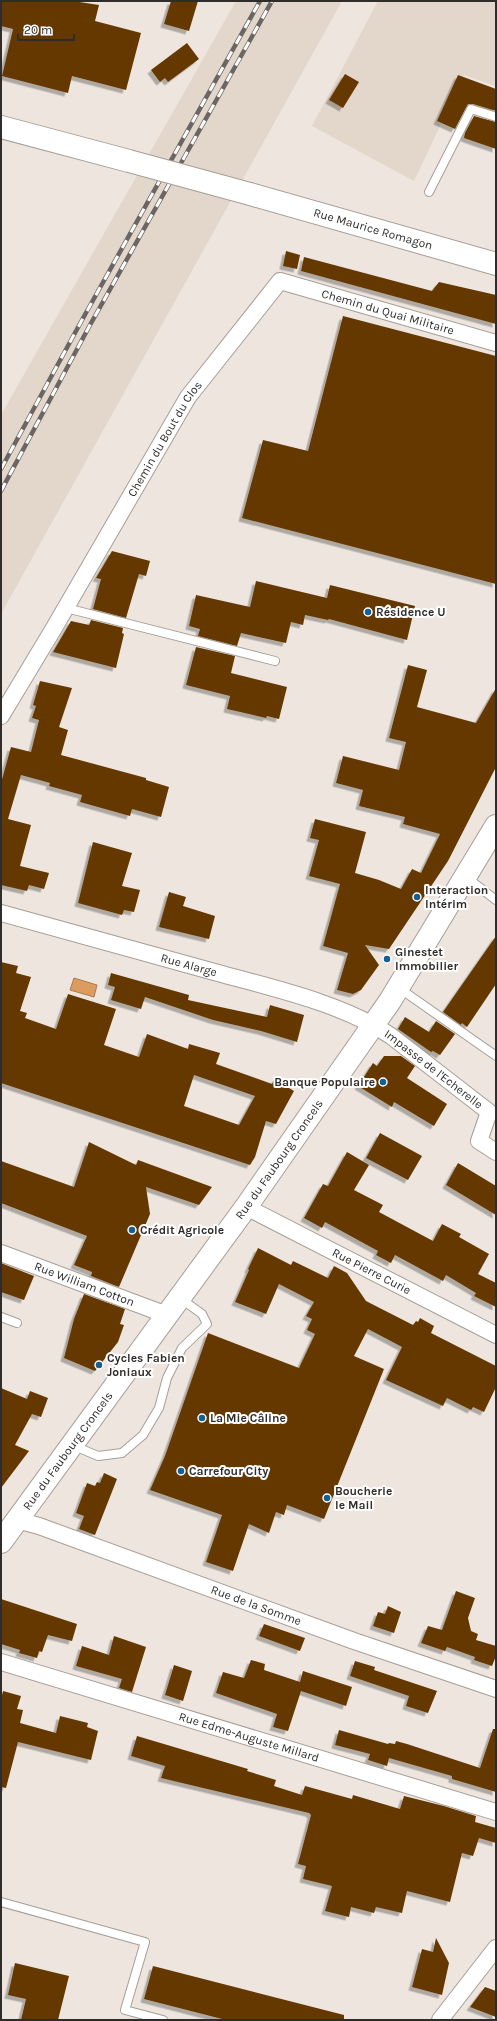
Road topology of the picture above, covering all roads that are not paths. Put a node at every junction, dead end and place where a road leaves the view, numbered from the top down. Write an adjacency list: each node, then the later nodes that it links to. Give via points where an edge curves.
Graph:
1 (496, 117): 3 (lane, via 471,109)
2 (1, 127): 4 (main road, Rue Maurice Romagon, bridge)
3 (429, 192)
4 (496, 264)
5 (280, 281): 6 (street, Chemin du Quai Militaire); 7 (street, Chemin du Bout du Clos, via 188,397)
6 (496, 343)
7 (66, 608): 8 (lane); 9 (street, Chemin du Bout du Clos)
8 (275, 661)
9 (1, 716)
10 (494, 833): 11 (main road, Rue du Faubourg Croncels)
11 (465, 877): 12 (lane); 14 (main road, Rue du Faubourg Croncels)
12 (496, 900)
13 (1, 912): 15 (street, Rue Alarge, via 268,987 354,1015)
14 (398, 988): 15 (main road, Rue du Faubourg Croncels); 16 (lane)
15 (374, 1025): 17 (street, Impasse de l'Echerelle, via 490,1112 479,1141); 18 (main road, Rue du Faubourg Croncels)
16 (496, 1056)
17 (496, 1152)
18 (246, 1207): 20 (main road, Rue du Faubourg Croncels); 24 (street, Rue Pierre Curie)
19 (1, 1253): 21 (street, Rue William Cotton)
20 (180, 1297): 21 (main road, Rue du Faubourg Croncels); 25 (lane, via 202,1314 207,1324 182,1348 167,1378 158,1408 143,1435 122,1453 98,1456)
21 (167, 1315): 25 (main road, Rue du Faubourg Croncels)
22 (1, 1317): 23 (lane)
23 (17, 1323)
24 (496, 1336)
25 (72, 1445): 26 (main road, Rue du Faubourg Croncels)
26 (17, 1520): 27 (main road, Rue du Faubourg Croncels); 29 (street, Rue de la Somme)
27 (1, 1542)
28 (1, 1662): 30 (street, Rue Edme-Auguste Millard)
29 (496, 1689)
30 (496, 1812)
31 (1, 1902): 33 (lane, via 145,1942 125,2010)
32 (496, 1948): 34 (street)
33 (163, 2020)
34 (440, 2020)

